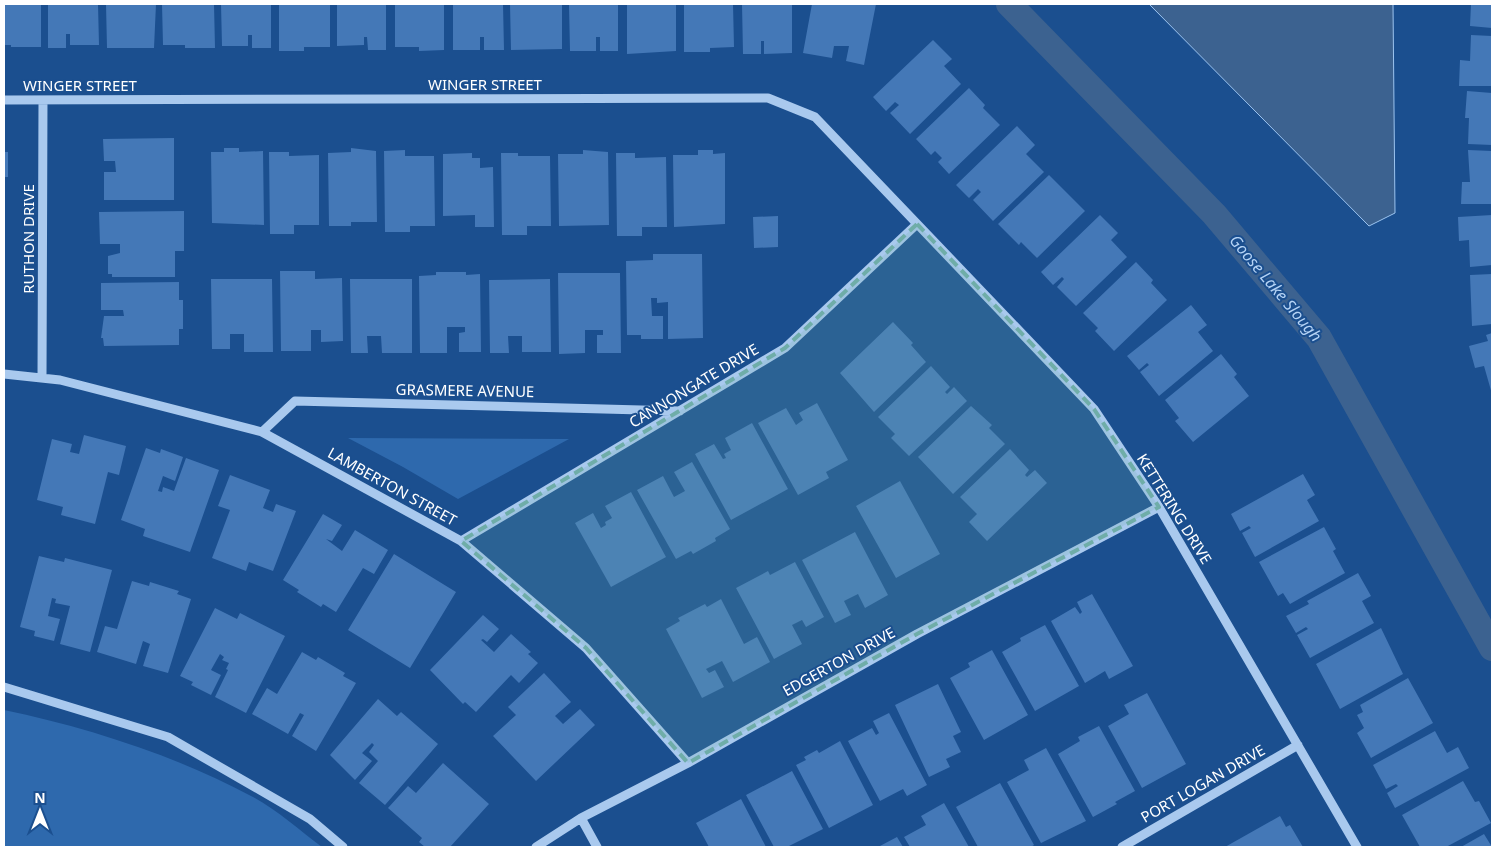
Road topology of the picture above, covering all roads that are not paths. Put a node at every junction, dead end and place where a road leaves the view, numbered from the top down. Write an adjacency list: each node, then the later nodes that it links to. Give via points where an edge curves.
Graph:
1 (4, 100): 2 (street, WINGER STREET)
2 (43, 100): 3 (street, WINGER STREET, via 768,98 816,117); 5 (street, RUTHON DRIVE)
3 (917, 224): 6 (street, CANNONGATE DRIVE, via 785,348); 8 (street, KETTERING DRIVE, via 1094,409)
4 (4, 374): 5 (street, LAMBERTON STREET)
5 (42, 378): 7 (street, LAMBERTON STREET)
6 (680, 411): 7 (street, GRASMERE AVENUE, via 296,401); 9 (street, CANNONGATE DRIVE)
7 (262, 432): 9 (street, LAMBERTON STREET)
8 (1159, 507): 11 (street, KETTERING DRIVE); 12 (street, EDGERTON DRIVE, via 917,634)
9 (461, 540): 12 (street, LAMBERTON STREET, via 586,648)
10 (4, 687): 14 (street, via 168,737 310,819)
11 (1298, 745): 17 (street, PORT LOGAN DRIVE); 18 (street, KETTERING DRIVE)
12 (688, 763): 13 (street, EDGERTON DRIVE)
13 (581, 818): 15 (street, EDGERTON DRIVE); 16 (street)
14 (343, 847)
15 (536, 847)
16 (597, 847)
17 (1122, 847)
18 (1357, 847)

